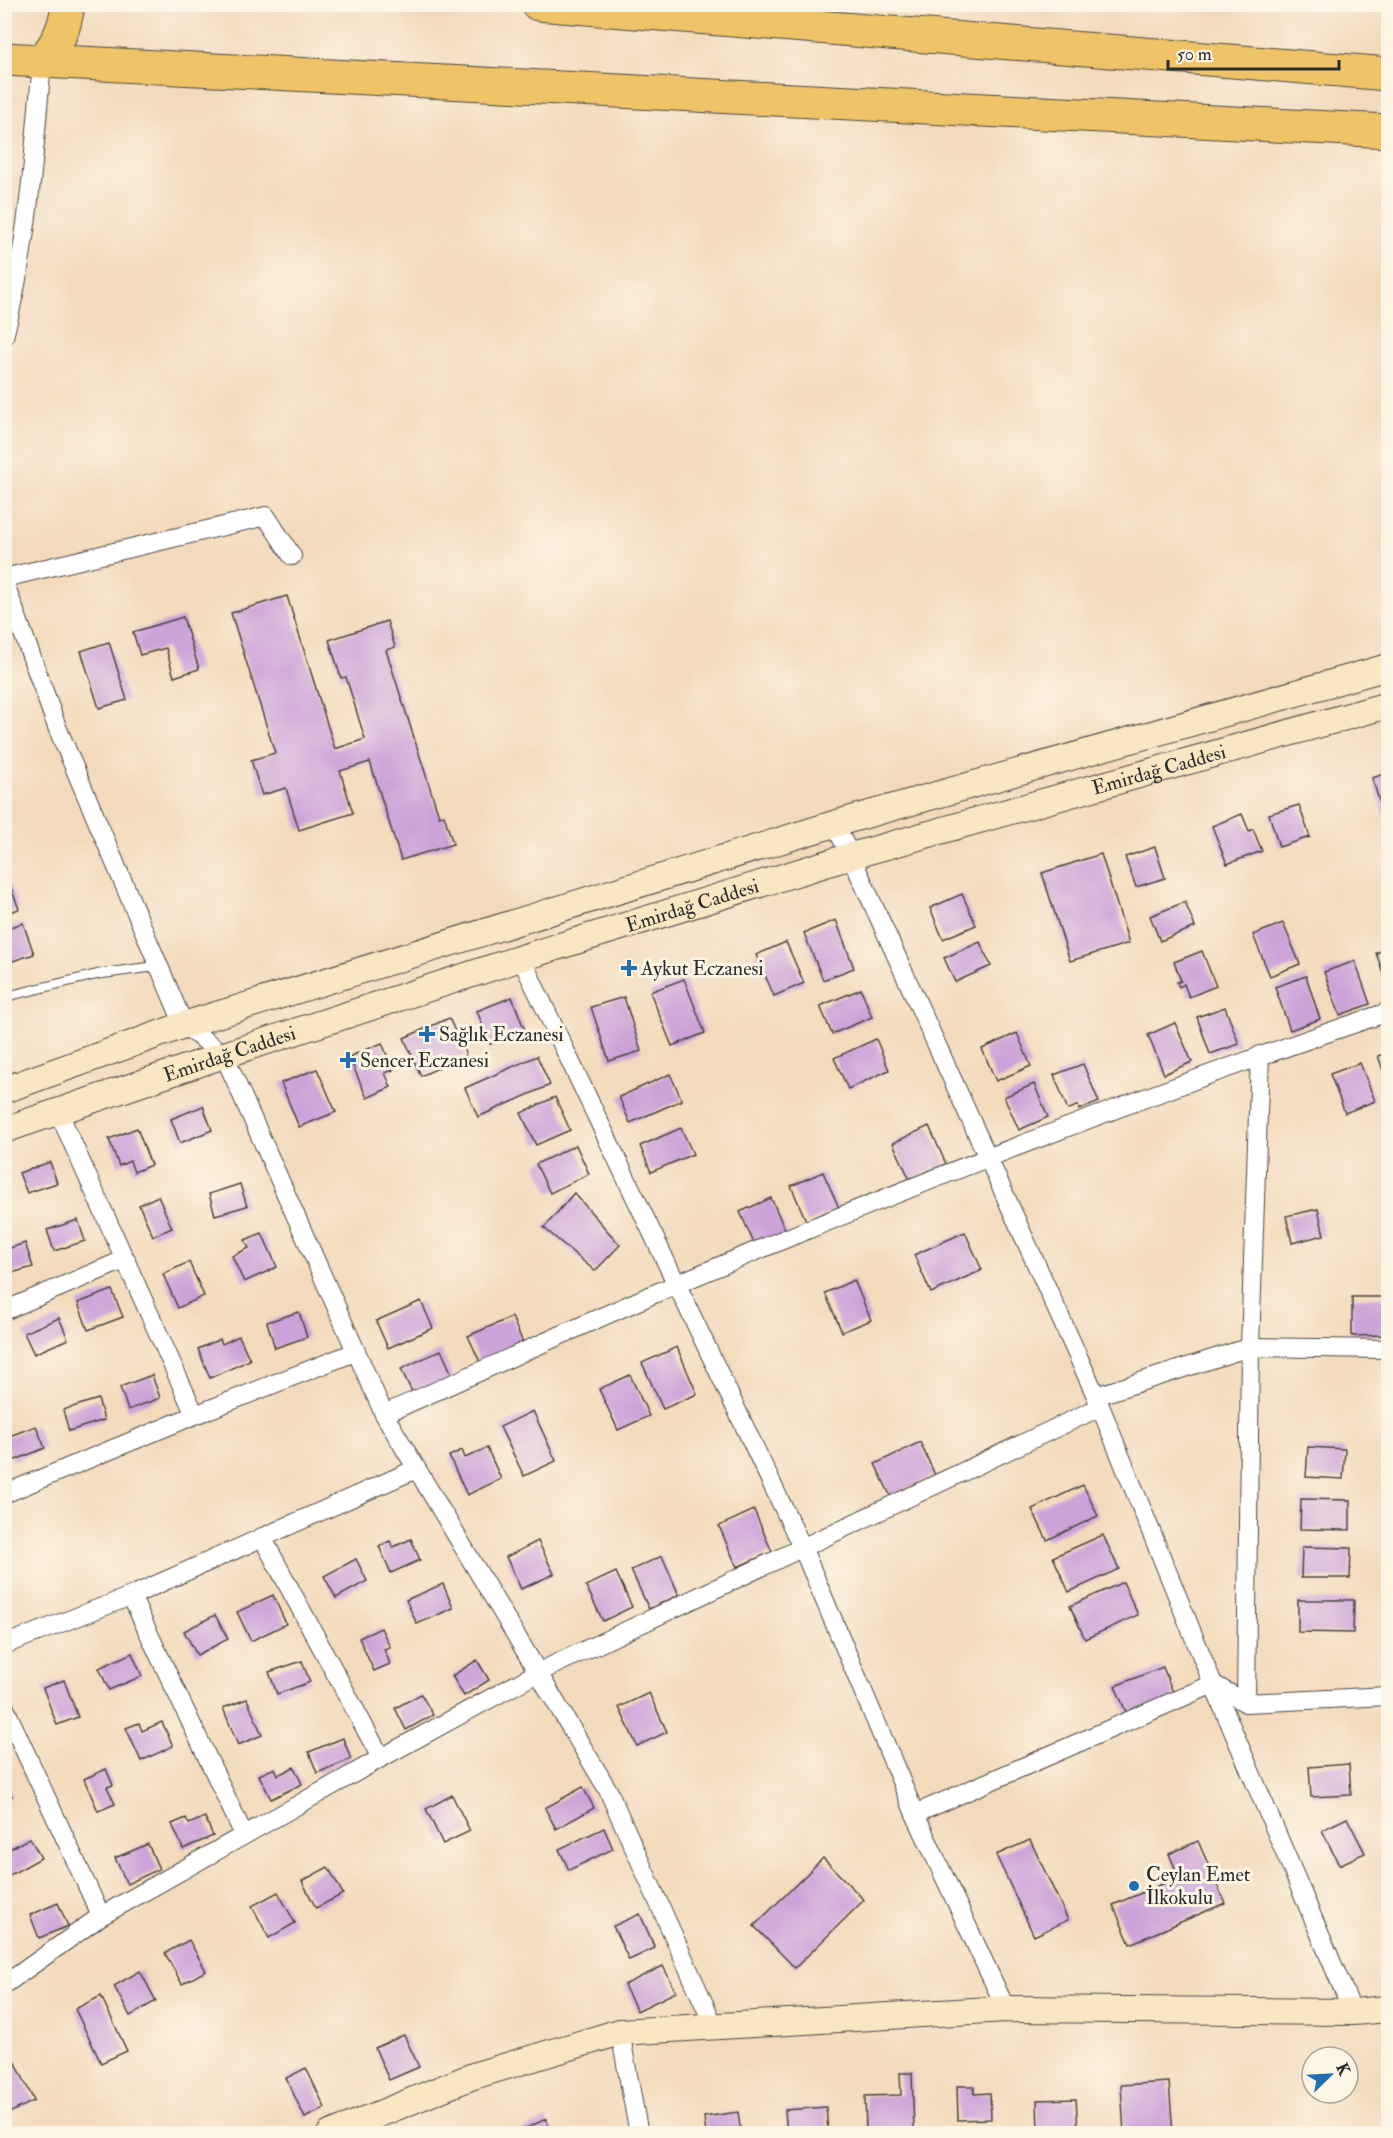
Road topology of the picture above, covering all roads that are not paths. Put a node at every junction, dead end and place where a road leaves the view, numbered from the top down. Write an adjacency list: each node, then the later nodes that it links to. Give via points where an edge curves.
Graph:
1 (68, 4): 4 (highway, via 57,44)
2 (538, 4): 5 (highway)
3 (4, 59): 4 (highway)
4 (42, 61): 6 (highway); 7 (street, via 31,186 16,292)
5 (1389, 74)
6 (1389, 131)
7 (4, 337)
8 (292, 556): 9 (street, via 266,516)
9 (4, 580): 15 (street, via 57,727)
10 (1389, 667): 12 (main road, Emirdağ Caddesi)
11 (1389, 705): 13 (main road, Emirdağ Caddesi)
12 (834, 824): 13 (street); 18 (main road, Emirdağ Caddesi)
13 (851, 856): 14 (main road, Emirdağ Caddesi); 24 (street)
14 (521, 958): 19 (main road, Emirdağ Caddesi); 26 (street)
15 (159, 966): 16 (lane, via 99,974); 18 (street)
16 (4, 997)
17 (1389, 1012): 20 (street)
18 (184, 1025): 19 (street); 21 (main road, Emirdağ Caddesi)
19 (224, 1055): 22 (main road, Emirdağ Caddesi); 30 (street)
20 (1260, 1055): 24 (street); 28 (street)
21 (4, 1090)
22 (58, 1111): 23 (main road, Emirdağ Caddesi); 25 (street)
23 (4, 1130)
24 (987, 1158): 26 (street); 31 (street)
25 (126, 1259): 27 (street); 33 (street)
26 (678, 1284): 32 (street); 37 (street)
27 (4, 1311)
28 (1250, 1347): 29 (street); 31 (street); 43 (street)
29 (1389, 1349)
30 (355, 1352): 32 (street); 33 (street)
31 (1098, 1402): 37 (street); 41 (street)
32 (384, 1414): 34 (street)
33 (195, 1415): 35 (street)
34 (416, 1469): 36 (street); 40 (street)
35 (4, 1494)
36 (262, 1537): 38 (street); 45 (street)
37 (803, 1549): 40 (street); 46 (street)
38 (131, 1596): 39 (street); 47 (street)
39 (4, 1645)
40 (539, 1672): 45 (street); 53 (street, via 608,1790)
41 (1213, 1684): 43 (street); 46 (street); 52 (street)
42 (1389, 1696): 43 (street)
43 (1246, 1703)
44 (4, 1706): 48 (street)
45 (381, 1758): 47 (street)
46 (915, 1814): 50 (street)
47 (244, 1835): 48 (street)
48 (101, 1916): 49 (street)
49 (4, 1985)
50 (1006, 2009): 52 (main road); 53 (main road)
51 (1389, 2009): 52 (main road)
52 (1353, 2012)
53 (714, 2026): 54 (main road)
54 (620, 2032): 55 (main road, via 473,2076); 56 (street)
55 (330, 2133)
56 (639, 2133)

